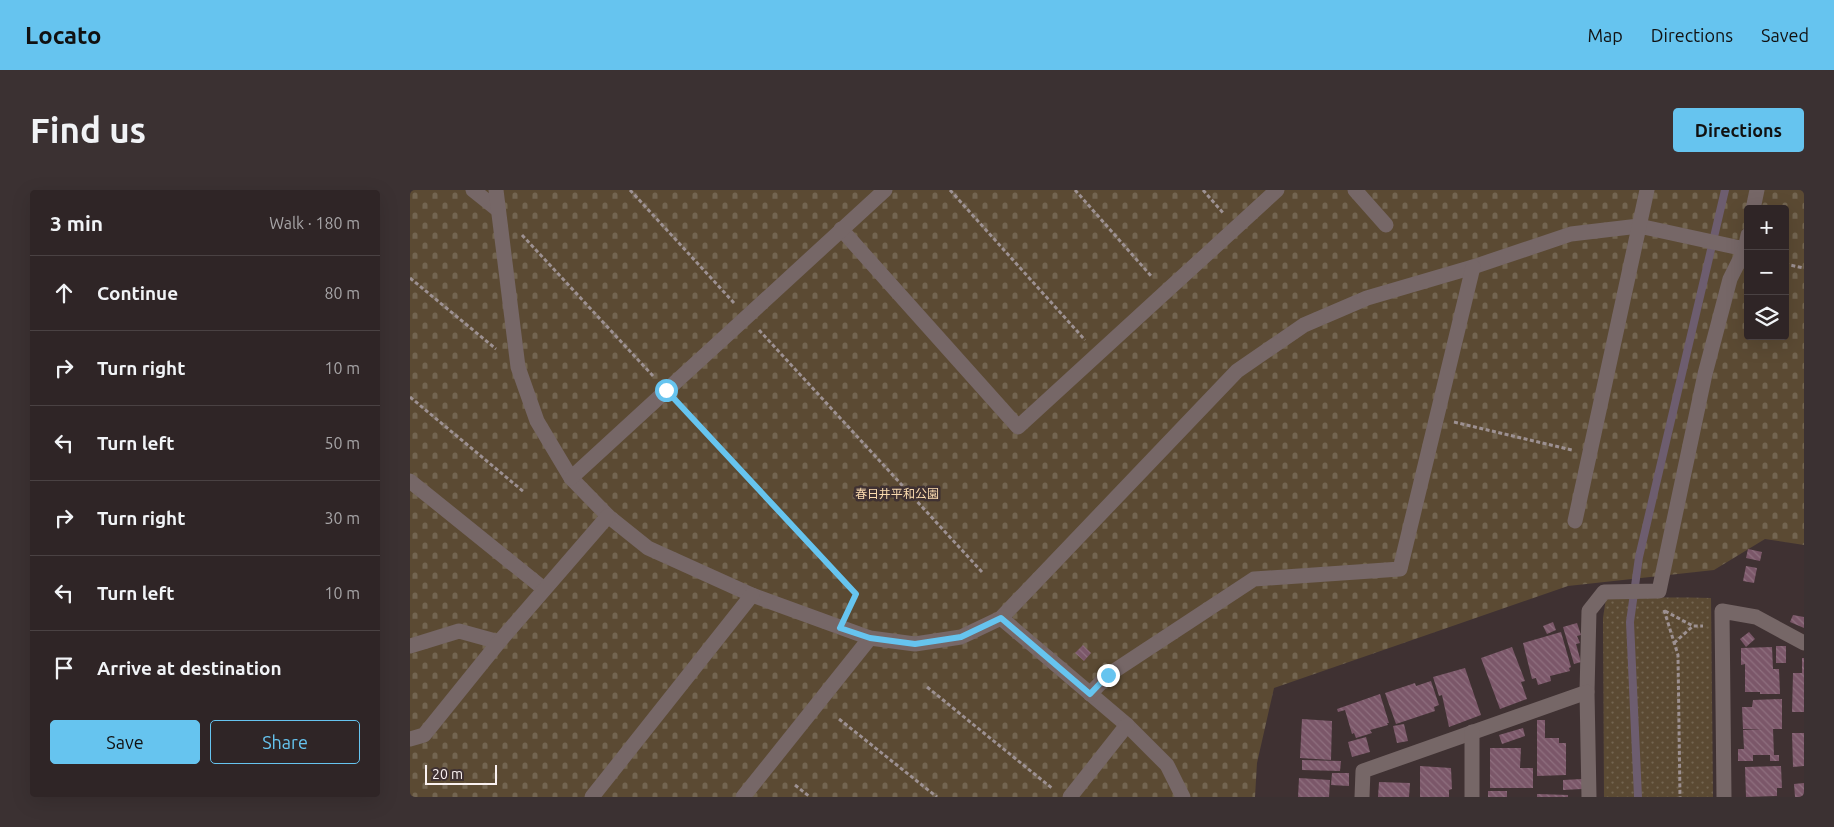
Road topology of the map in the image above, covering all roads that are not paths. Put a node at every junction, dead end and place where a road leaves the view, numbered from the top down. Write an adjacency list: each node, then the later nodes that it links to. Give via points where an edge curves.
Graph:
1 (473, 190): 9 (street)
2 (496, 190): 9 (street)
3 (885, 190): 12 (street)
4 (1277, 190): 12 (street, via 1018,427)
5 (1355, 190): 10 (street)
6 (1647, 190): 11 (street)
7 (1757, 190): 8 (street)
8 (1754, 205)
9 (498, 210): 16 (street, via 518,367 537,421)
10 (1386, 225)
11 (1639, 226): 13 (street); 15 (street, via 1571,234); 19 (street)
12 (841, 229): 16 (street)
13 (1744, 242)
14 (1744, 247): 27 (street, via 1730,279 1705,374 1659,591 1604,592 1589,611)
15 (1473, 267): 22 (street, via 1367,298 1304,325 1237,371); 28 (street, via 1400,569 1254,579 1108,675)
16 (571, 478): 18 (street)
17 (410, 481): 20 (street)
18 (608, 516): 20 (street); 21 (street, via 648,548)
19 (1575, 521)
20 (544, 589): 24 (street)
21 (752, 595): 23 (street); 32 (street)
22 (1001, 618): 23 (street, via 961,637 943,640 915,644); 28 (street)
23 (870, 638): 33 (street)
24 (499, 642): 26 (street, via 459,631); 31 (street, via 424,736)
25 (1804, 643): 39 (street, via 1756,617 1722,611)
26 (410, 646)
27 (1587, 692): 30 (street); 38 (street)
28 (1090, 694): 29 (street)
29 (1127, 725): 34 (street); 35 (street, via 1167,765)
30 (1472, 732): 36 (street, via 1363,771); 37 (street)
31 (410, 739)
32 (592, 797)
33 (743, 797)
34 (1070, 797)
35 (1183, 797)
36 (1362, 797)
37 (1472, 797)
38 (1589, 797)
39 (1724, 797)

